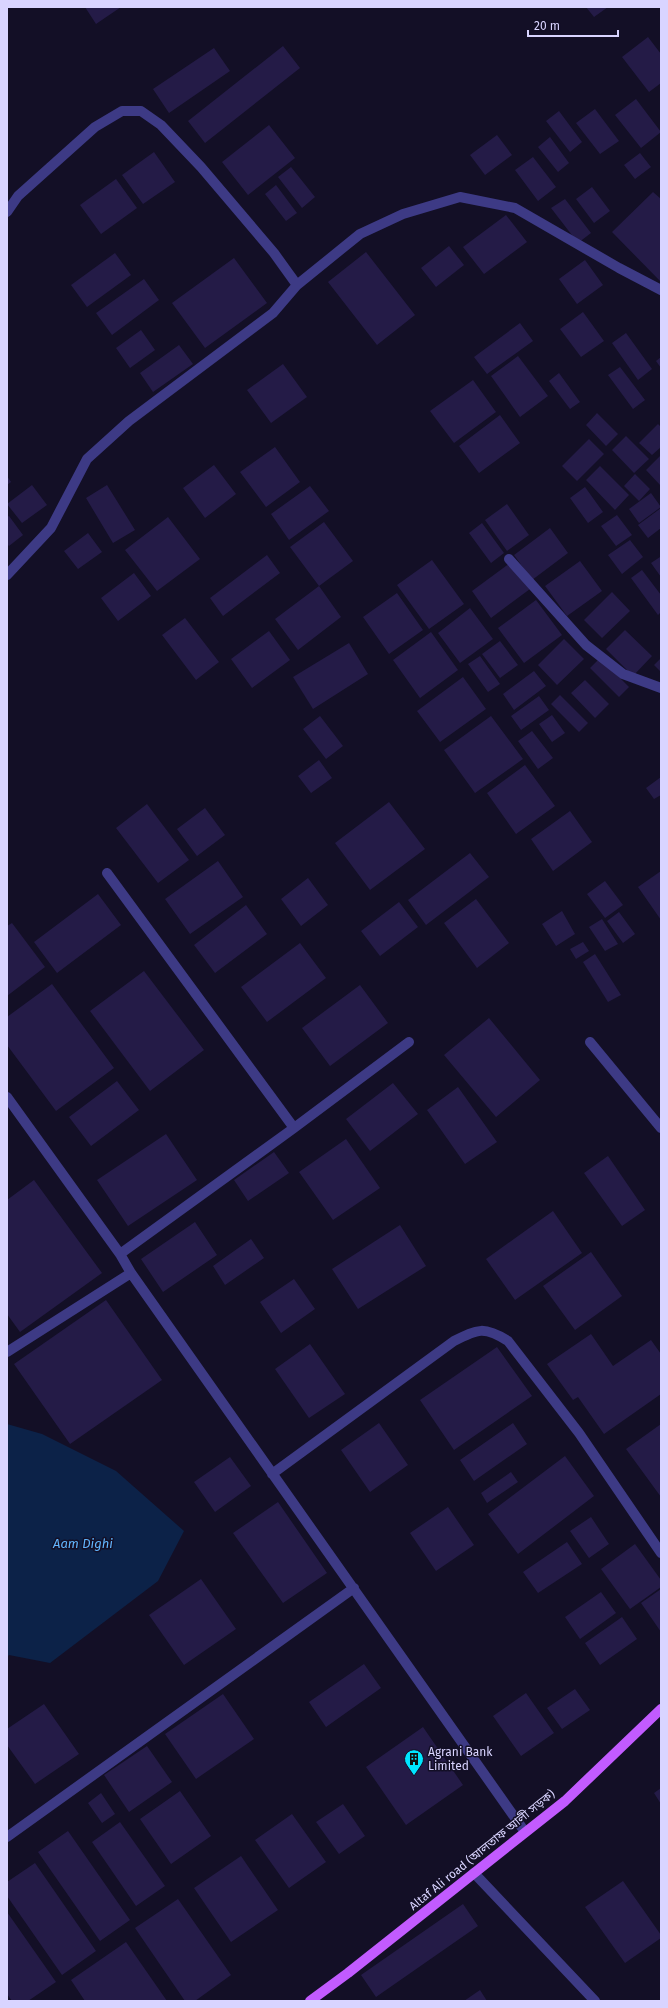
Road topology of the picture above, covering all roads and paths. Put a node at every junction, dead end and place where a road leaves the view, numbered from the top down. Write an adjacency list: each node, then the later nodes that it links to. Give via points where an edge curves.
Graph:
1 (7, 212): 2 (street, via 18,196 95,127 122,111 141,111 161,125 201,167 274,253)
2 (297, 285): 3 (street, via 360,234 403,214 460,197 515,208); 5 (street, via 273,313 129,421 87,459 51,528)
3 (661, 290)
4 (509, 559): 6 (street, via 586,645 623,674)
5 (7, 575)
6 (661, 688)
7 (107, 873): 11 (street)
8 (409, 1042): 11 (street)
9 (590, 1042): 12 (street)
10 (7, 1097): 13 (street)
11 (294, 1128): 13 (street)
12 (661, 1128)
13 (120, 1254): 14 (street)
14 (131, 1273): 15 (street); 16 (street)
15 (7, 1352)
16 (272, 1474): 17 (street, via 454,1341 476,1330 494,1332 508,1341 580,1433); 18 (street)
17 (661, 1553)
18 (354, 1588): 20 (street); 21 (street)
19 (661, 1709): 20 (main road, Altaf Ali road (আলতাফ আলী সড়ক), via 565,1800)
20 (525, 1832): 22 (main road, Altaf Ali road (আলতাফ আলী সড়ক))
21 (7, 1837)
22 (474, 1873): 23 (main road, Altaf Ali road (আলতাফ আলী সড়ক)); 24 (street)
23 (310, 2001)
24 (595, 2001)

